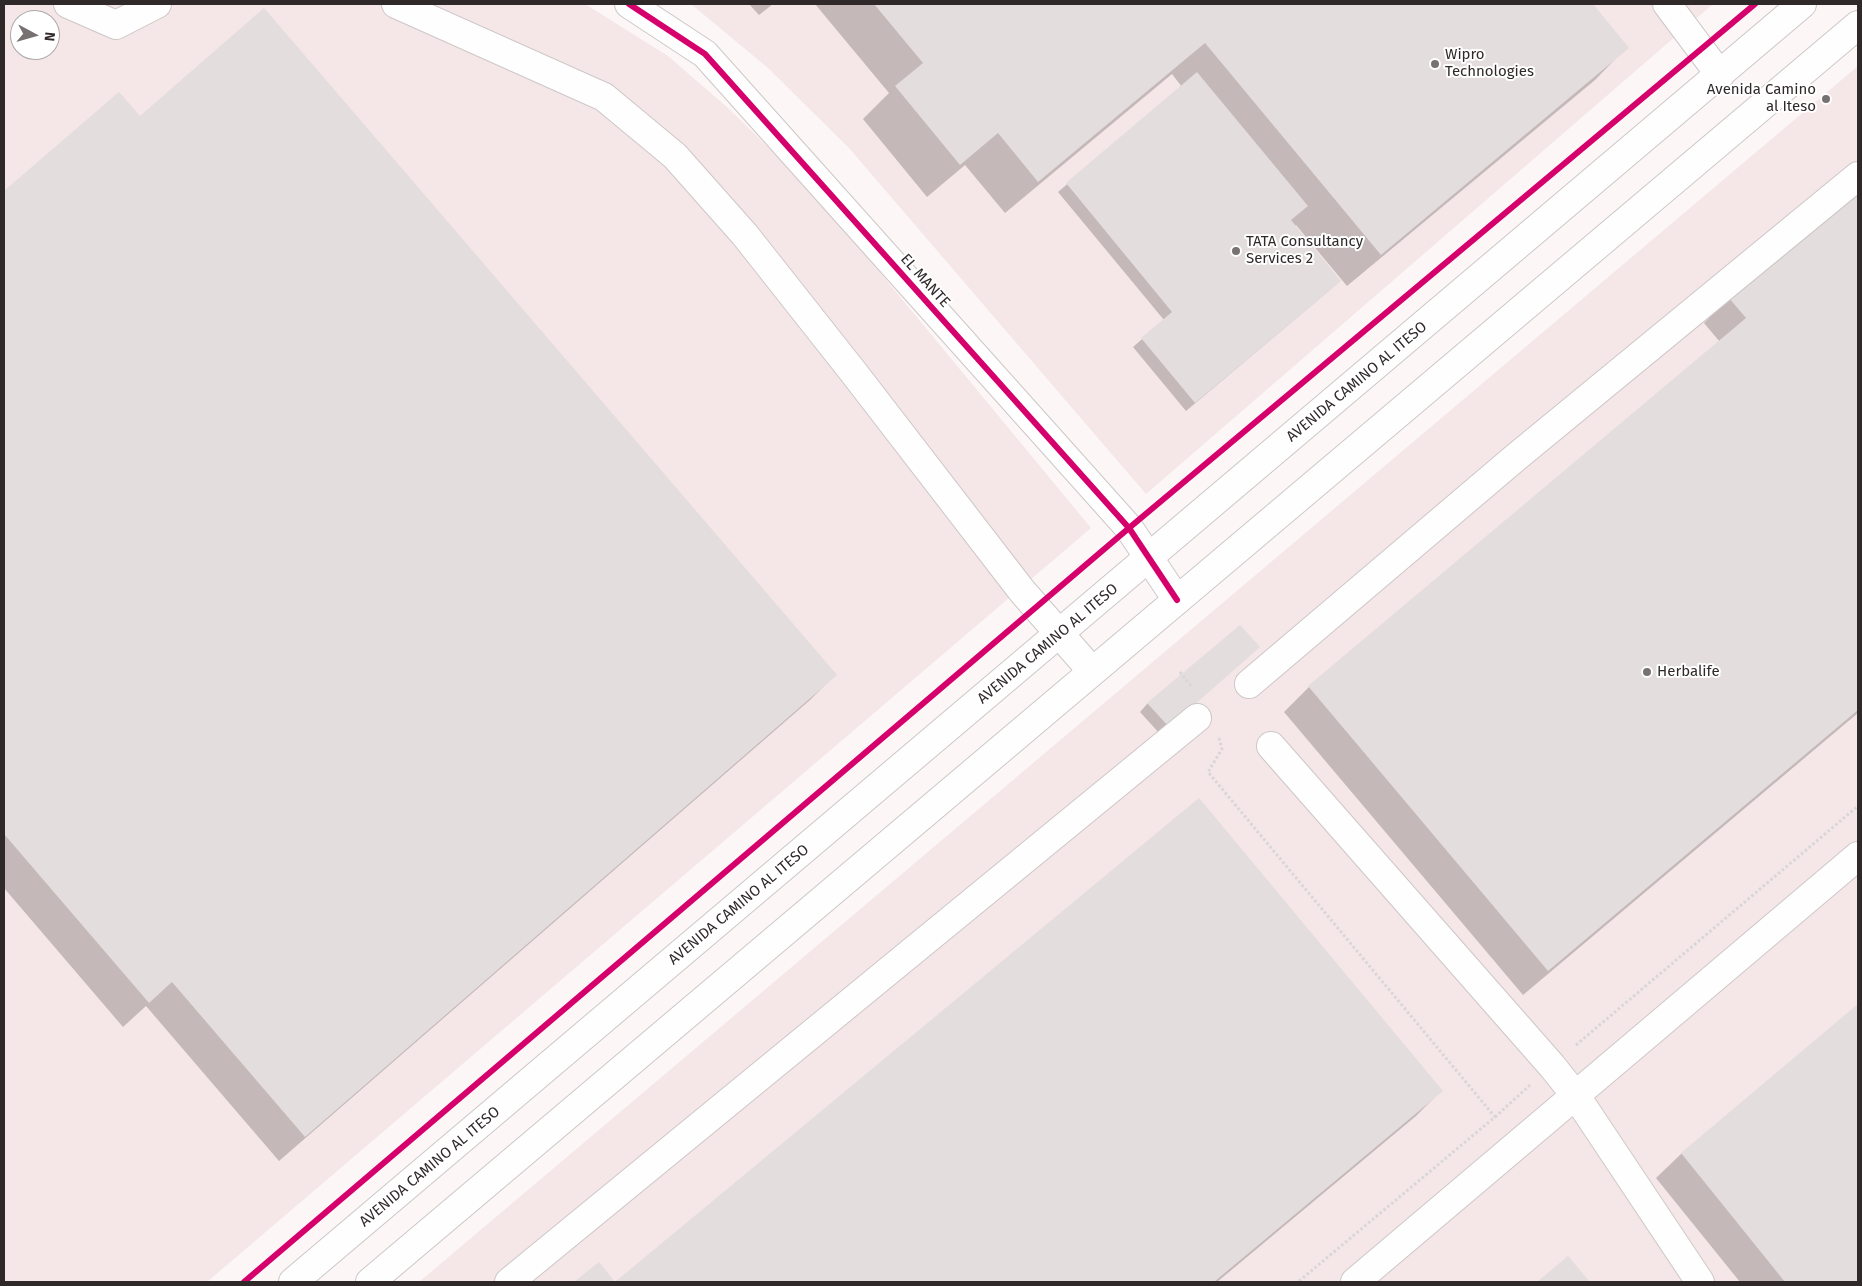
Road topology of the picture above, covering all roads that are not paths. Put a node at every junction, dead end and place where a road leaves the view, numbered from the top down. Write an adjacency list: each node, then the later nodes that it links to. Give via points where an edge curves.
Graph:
1 (68, 4): 2 (main road, via 116,25)
2 (157, 4)
3 (396, 4): 12 (main road, via 604,97 675,156 745,235 1022,591)
4 (629, 4): 10 (main road, EL MANTE, via 705,54 1129,528)
5 (1667, 4): 8 (main road)
6 (1802, 4): 8 (main road, AVENIDA CAMINO AL ITESO)
7 (1858, 25): 11 (main road)
8 (1720, 74): 10 (main road, AVENIDA CAMINO AL ITESO)
9 (1858, 176): 14 (main road, via 1515,458)
10 (1150, 558): 11 (main road, EL MANTE); 12 (main road, AVENIDA CAMINO AL ITESO)
11 (1177, 600): 13 (main road)
12 (1060, 634): 13 (main road); 19 (main road, AVENIDA CAMINO AL ITESO)
13 (1092, 671): 20 (main road)
14 (1249, 684)
15 (1197, 705): 21 (main road)
16 (1271, 746): 18 (main road)
17 (1858, 856): 18 (main road)
18 (1576, 1096): 22 (main road); 23 (main road)
19 (293, 1282)
20 (370, 1282)
21 (509, 1282)
22 (1355, 1282)
23 (1700, 1282)

